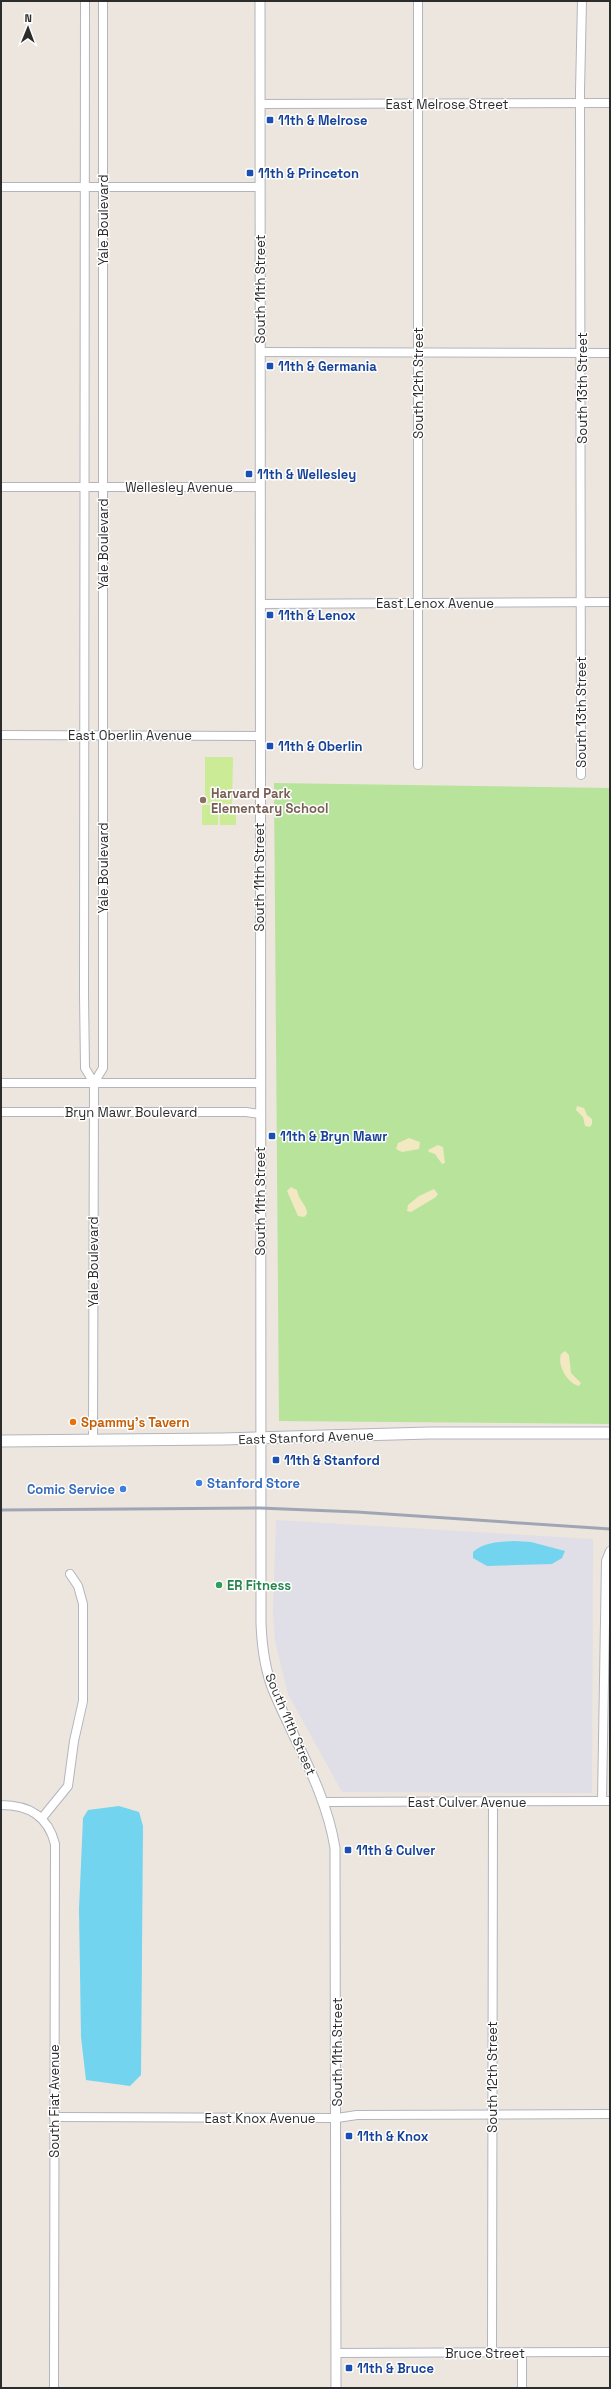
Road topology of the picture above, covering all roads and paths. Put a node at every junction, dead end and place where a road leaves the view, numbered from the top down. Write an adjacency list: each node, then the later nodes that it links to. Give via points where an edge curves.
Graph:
1 (85, 1): 11 (street, Yale Boulevard)
2 (103, 1): 12 (street, Yale Boulevard)
3 (260, 1): 8 (street, South 11th Street)
4 (418, 1): 9 (street, South 12th Street)
5 (582, 1): 6 (street, South 13th Street)
6 (581, 103): 7 (street, East Melrose Street); 9 (street, East Melrose Street); 17 (street, South 13th Street)
7 (610, 103)
8 (260, 104): 9 (street, East Melrose Street); 13 (street, South 11th Street)
9 (419, 104): 15 (street, South 12th Street)
10 (1, 187): 11 (street)
11 (84, 187): 12 (street); 19 (street, Yale Boulevard)
12 (103, 187): 13 (street); 20 (street, Yale Boulevard)
13 (260, 187): 14 (street, South 11th Street)
14 (260, 352): 15 (street); 21 (street, South 11th Street)
15 (418, 353): 17 (street); 24 (street, South 12th Street)
16 (610, 353): 17 (street)
17 (582, 354): 22 (street, South 13th Street)
18 (1, 487): 19 (street, Wellesley Avenue)
19 (84, 487): 20 (street, Wellesley Avenue); 27 (street, Yale Boulevard)
20 (103, 487): 21 (street, Wellesley Avenue); 28 (street, Yale Boulevard)
21 (260, 487): 25 (street, South 11th Street)
22 (582, 601): 23 (street, East Lenox Avenue); 24 (street, East Lenox Avenue); 31 (street, South 13th Street)
23 (610, 602)
24 (420, 603): 25 (street, East Lenox Avenue); 30 (street, South 12th Street)
25 (260, 604): 29 (street, South 11th Street)
26 (1, 735): 27 (street, East Oberlin Avenue)
27 (84, 735): 28 (street, East Oberlin Avenue); 33 (street, Yale Boulevard, via 85,1068)
28 (103, 735): 29 (street, East Oberlin Avenue); 33 (street, Yale Boulevard, via 103,1068)
29 (259, 736): 34 (street, South 11th Street)
30 (418, 765)
31 (581, 775)
32 (1, 1083): 33 (street)
33 (94, 1083): 34 (street); 36 (street, Yale Boulevard)
34 (260, 1083): 37 (street, South 11th Street)
35 (1, 1112): 36 (street, Bryn Mawr Boulevard)
36 (94, 1113): 37 (street, Bryn Mawr Boulevard); 40 (street, Yale Boulevard)
37 (260, 1114): 39 (street, South 11th Street)
38 (610, 1433): 39 (main road, East Stanford Avenue, via 429,1433)
39 (260, 1438): 40 (main road, East Stanford Avenue); 45 (street, South 11th Street, via 263,1651 274,1692)
40 (93, 1441): 41 (main road, East Stanford Avenue)
41 (1, 1442)
42 (610, 1551): 44 (street, via 606,1561)
43 (70, 1574): 48 (street, via 78,1586 83,1604 83,1701 68,1786)
44 (606, 1801): 46 (street, East Culver Avenue)
45 (324, 1802): 46 (street, East Culver Avenue); 52 (street, South 11th Street, via 333,1835 337,1865)
46 (493, 1802): 50 (street, South 12th Street)
47 (1, 1805): 48 (street, via 22,1806)
48 (42, 1818): 51 (street, South Fiat Avenue, via 48,1825 55,1844)
49 (610, 2114): 50 (street, East Knox Avenue)
50 (492, 2115): 52 (street, East Knox Avenue); 53 (street, South 12th Street)
51 (54, 2118): 52 (street, East Knox Avenue); 57 (street, South Fiat Avenue)
52 (337, 2118): 56 (street, South 11th Street)
53 (492, 2352): 54 (street, Bruce Street); 56 (street, Bruce Street)
54 (522, 2352): 55 (street, Bruce Street); 59 (street)
55 (610, 2352)
56 (336, 2353): 58 (street, South 11th Street)
57 (54, 2388)
58 (336, 2388)
59 (522, 2388)

